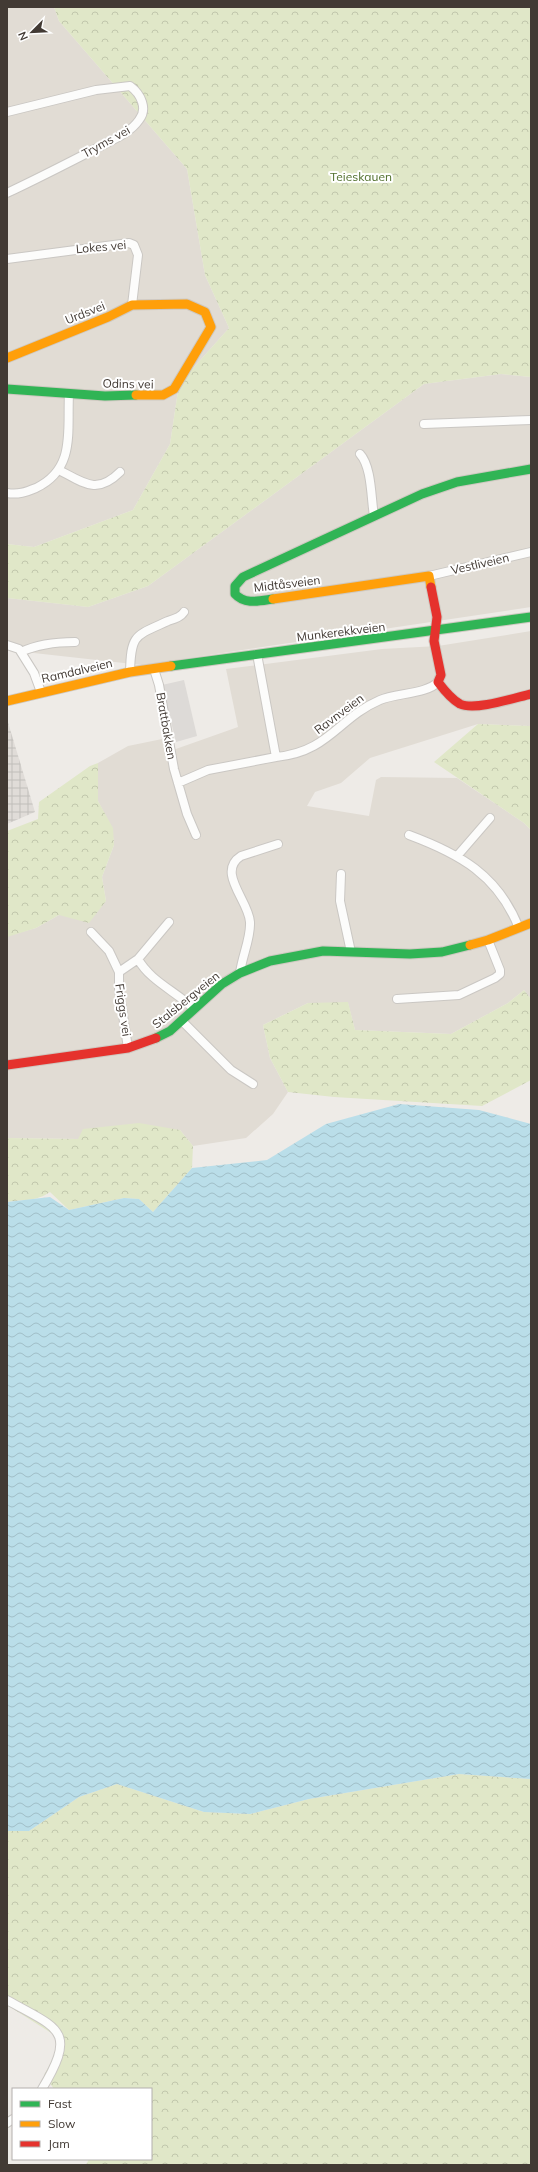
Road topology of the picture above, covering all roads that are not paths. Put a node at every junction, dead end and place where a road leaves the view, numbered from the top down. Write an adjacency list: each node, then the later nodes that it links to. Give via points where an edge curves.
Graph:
1 (7, 112): 2 (street, Tryms vei, via 96,90 130,86 141,97 144,110 140,119 128,131 52,172)
2 (7, 192)
3 (7, 259): 5 (street, Lokes vei, via 129,243 134,245 138,255)
4 (175, 303): 5 (street, Urdsvei); 8 (street, Odins vei, via 201,309 209,317 211,327 174,389 158,396)
5 (132, 305): 6 (street, Urdsvei)
6 (7, 358)
7 (7, 388): 8 (street, Odins vei)
8 (69, 394): 13 (street, via 66,452 64,463)
9 (531, 420): 10 (street)
10 (424, 424)
11 (360, 454): 16 (street, via 366,461)
12 (531, 469): 16 (street, Midtåsveien, via 457,482 422,494)
13 (59, 470): 14 (street, via 90,486 106,484); 15 (street, via 49,480 30,491)
14 (120, 472)
15 (7, 493)
16 (374, 516): 18 (street, Midtåsveien, via 243,577 234,588 235,594 244,601 263,601)
17 (531, 552): 18 (street, Vestliveien)
18 (429, 576): 21 (street, via 436,610)
19 (184, 612): 27 (street, via 136,638 131,647)
20 (531, 618): 21 (street, Munkerekkveien)
21 (435, 631): 25 (street, Munkerekkveien); 28 (street, via 434,641 441,675)
22 (75, 642): 24 (street, via 37,647)
23 (7, 645): 24 (street, via 17,647)
24 (22, 652): 29 (street)
25 (257, 654): 26 (street, Munkerekkveien); 32 (street)
26 (154, 669): 27 (street, Ramdalveien); 33 (street, Brattbakken)
27 (130, 672): 29 (street, Ramdalveien)
28 (438, 682): 30 (street, via 453,701 463,706 476,706); 32 (street, Ravnveien, via 428,688 371,704 311,749)
29 (41, 692): 31 (street, Ramdalveien)
30 (531, 694)
31 (7, 701)
32 (276, 757): 33 (street, Ravnveien, via 208,770)
33 (178, 782): 35 (street, Brattbakken)
34 (490, 818): 38 (street)
35 (196, 835)
36 (409, 835): 38 (street)
37 (278, 844): 48 (street, via 237,858 232,868 233,880 250,916)
38 (458, 855): 42 (street, via 485,876 499,891)
39 (341, 874): 45 (street, via 340,901)
40 (169, 922): 46 (street, Friggs vei)
41 (531, 923): 42 (street, Stalsbergveien)
42 (519, 928): 44 (street, Stalsbergveien)
43 (91, 932): 47 (street, Friggs vei, via 109,951)
44 (488, 940): 45 (street, Stalsbergveien, via 442,952); 49 (street, via 500,970 500,974 495,978 459,994)
45 (351, 952): 48 (street, Stalsbergveien, via 323,951 288,957)
46 (138, 959): 47 (street, Friggs vei); 50 (street, via 146,972)
47 (119, 972): 52 (street, Friggs vei)
48 (240, 973): 50 (street, Stalsbergveien, via 222,984)
49 (397, 999)
50 (194, 1009): 51 (street, Stalsbergveien)
51 (182, 1021): 52 (street, Stalsbergveien, via 159,1038); 54 (street, via 231,1070)
52 (128, 1048): 53 (street, Stalsbergveien)
53 (7, 1064)
54 (252, 1084)
55 (7, 2000): 56 (street, via 48,2023 60,2037 59,2055)
56 (42, 2088)

